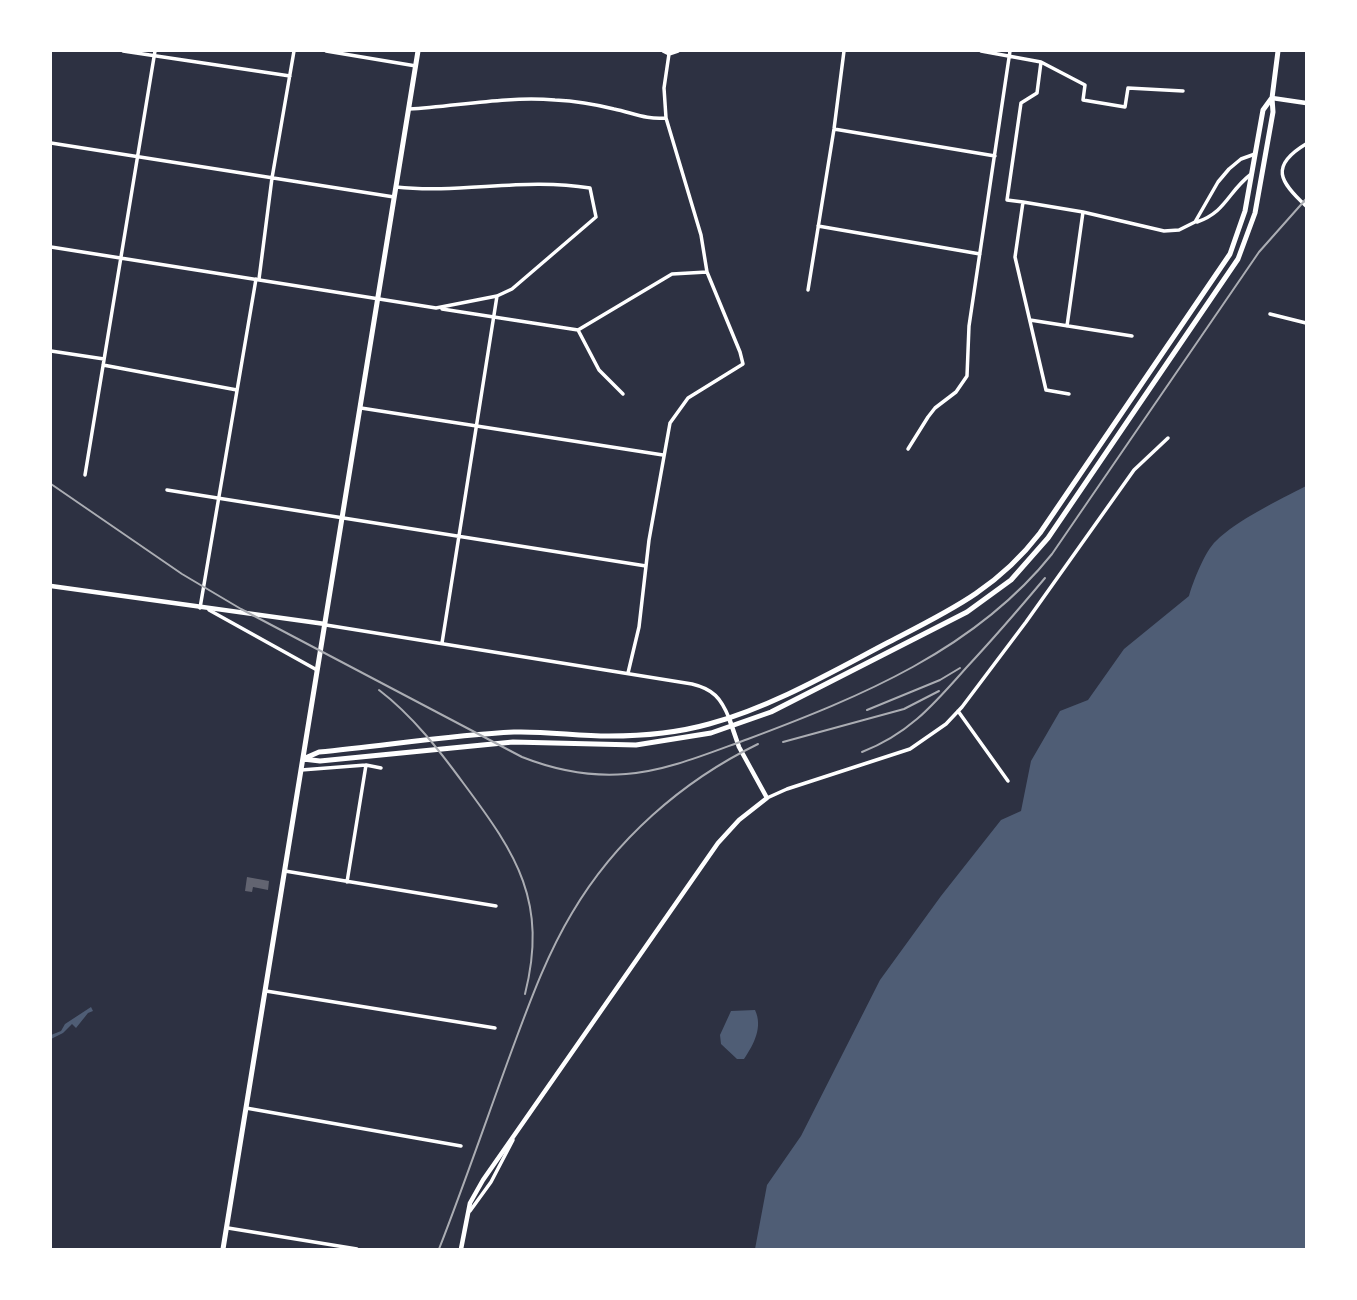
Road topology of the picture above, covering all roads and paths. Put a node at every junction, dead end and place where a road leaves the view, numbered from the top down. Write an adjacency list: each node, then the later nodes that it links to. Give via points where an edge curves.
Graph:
1 (123, 51): 10 (street)
2 (294, 51): 15 (street)
3 (326, 51): 14 (street)
4 (418, 51): 14 (main road)
5 (663, 51): 12 (street)
6 (678, 51): 12 (street)
7 (844, 51): 21 (street)
8 (981, 51): 11 (street)
9 (1278, 51): 17 (main road)
10 (155, 53): 15 (street); 26 (street)
11 (1010, 53): 13 (street); 25 (street)
12 (669, 54): 20 (street)
13 (1041, 62): 16 (street, via 1085,85 1083,100 1125,107 1128,88); 31 (street, via 1037,93 1021,103 1007,200)
14 (416, 66): 19 (main road)
15 (290, 76): 28 (street)
16 (1183, 92)
17 (1272, 98): 18 (street); 24 (main road, via 1264,110); 77 (main road, via 1255,213 1238,259 1036,553 1005,585 967,612 790,703)
18 (1306, 103)
19 (409, 109): 20 (street, via 551,99 598,105 650,120); 29 (main road)
20 (666, 118): 39 (street, via 701,235)
21 (834, 129): 25 (street); 35 (street)
22 (51, 144): 26 (street)
23 (1306, 144): 32 (street, via 1285,162 1282,172 1283,180)
24 (1256, 154): 27 (main road); 34 (street, via 1241,159 1218,181)
25 (995, 156): 37 (street)
26 (137, 157): 28 (street); 38 (street)
27 (1252, 174): 34 (street, via 1212,216); 76 (main road, via 1243,220 1230,254 1019,558 980,592 942,615)
28 (272, 178): 30 (street); 40 (street)
29 (396, 187): 30 (main road); 42 (street, via 544,183 591,190 596,217 520,284)
30 (394, 197): 43 (main road)
31 (1023, 202): 33 (street); 47 (street, via 1015,257)
32 (1306, 206)
33 (1083, 212): 34 (street, via 1164,231); 49 (street)
34 (1195, 222)
35 (818, 226): 37 (street); 41 (street)
36 (51, 247): 38 (street)
37 (979, 254): 60 (street, via 967,376 956,393 934,408)
38 (120, 257): 40 (street); 53 (street)
39 (707, 272): 50 (street, via 672,274); 61 (street, via 743,364 698,390 679,407)
40 (258, 279): 43 (street); 54 (street)
41 (808, 290)
42 (497, 296): 44 (street); 46 (street)
43 (377, 299): 44 (street); 57 (main road)
44 (436, 308): 46 (street)
45 (1270, 314): 48 (street)
46 (494, 316): 50 (street); 58 (street)
47 (1030, 320): 49 (street); 56 (street, via 1046,390)
48 (1306, 323)
49 (1067, 326): 51 (street)
50 (578, 330): 55 (street, via 599,370)
51 (1132, 336)
52 (51, 351): 53 (street)
53 (104, 362): 54 (street); 62 (street)
54 (237, 390): 64 (street)
55 (623, 394)
56 (1069, 394)
57 (360, 408): 58 (street); 65 (main road)
58 (476, 427): 61 (street); 66 (street)
59 (1168, 438): 75 (street, via 1134,470)
60 (908, 449)
61 (663, 455): 67 (street)
62 (85, 475)
63 (167, 491): 64 (street)
64 (219, 498): 65 (street); 69 (street)
65 (342, 517): 66 (street); 71 (main road)
66 (458, 536): 67 (street); 72 (street)
67 (646, 566): 74 (street)
68 (51, 586): 69 (street)
69 (200, 608): 70 (street)
70 (209, 610): 71 (street); 73 (street)
71 (325, 624): 72 (street); 73 (main road)
72 (442, 643): 74 (street)
73 (317, 670): 78 (main road)
74 (628, 673): 76 (street, via 705,687 718,696)
75 (958, 711): 82 (street); 83 (street, via 911,749)
76 (729, 718): 77 (street); 78 (main road, via 657,733 497,734 319,752)
77 (732, 727): 78 (main road, via 636,745 513,742); 83 (street)
78 (303, 759): 81 (main road)
79 (366, 765): 80 (street); 81 (street); 85 (street)
80 (381, 768)
81 (301, 770): 84 (main road)
82 (1008, 780)
83 (767, 798): 94 (street, via 718,844 478,1188)
84 (285, 871): 85 (street); 87 (main road)
85 (347, 882): 86 (street)
86 (496, 906)
87 (265, 991): 88 (street); 89 (main road)
88 (495, 1028)
89 (246, 1108): 90 (street); 91 (main road)
90 (461, 1146)
91 (227, 1227): 92 (main road); 93 (street)
92 (223, 1249)
93 (357, 1249)
94 (461, 1249)

